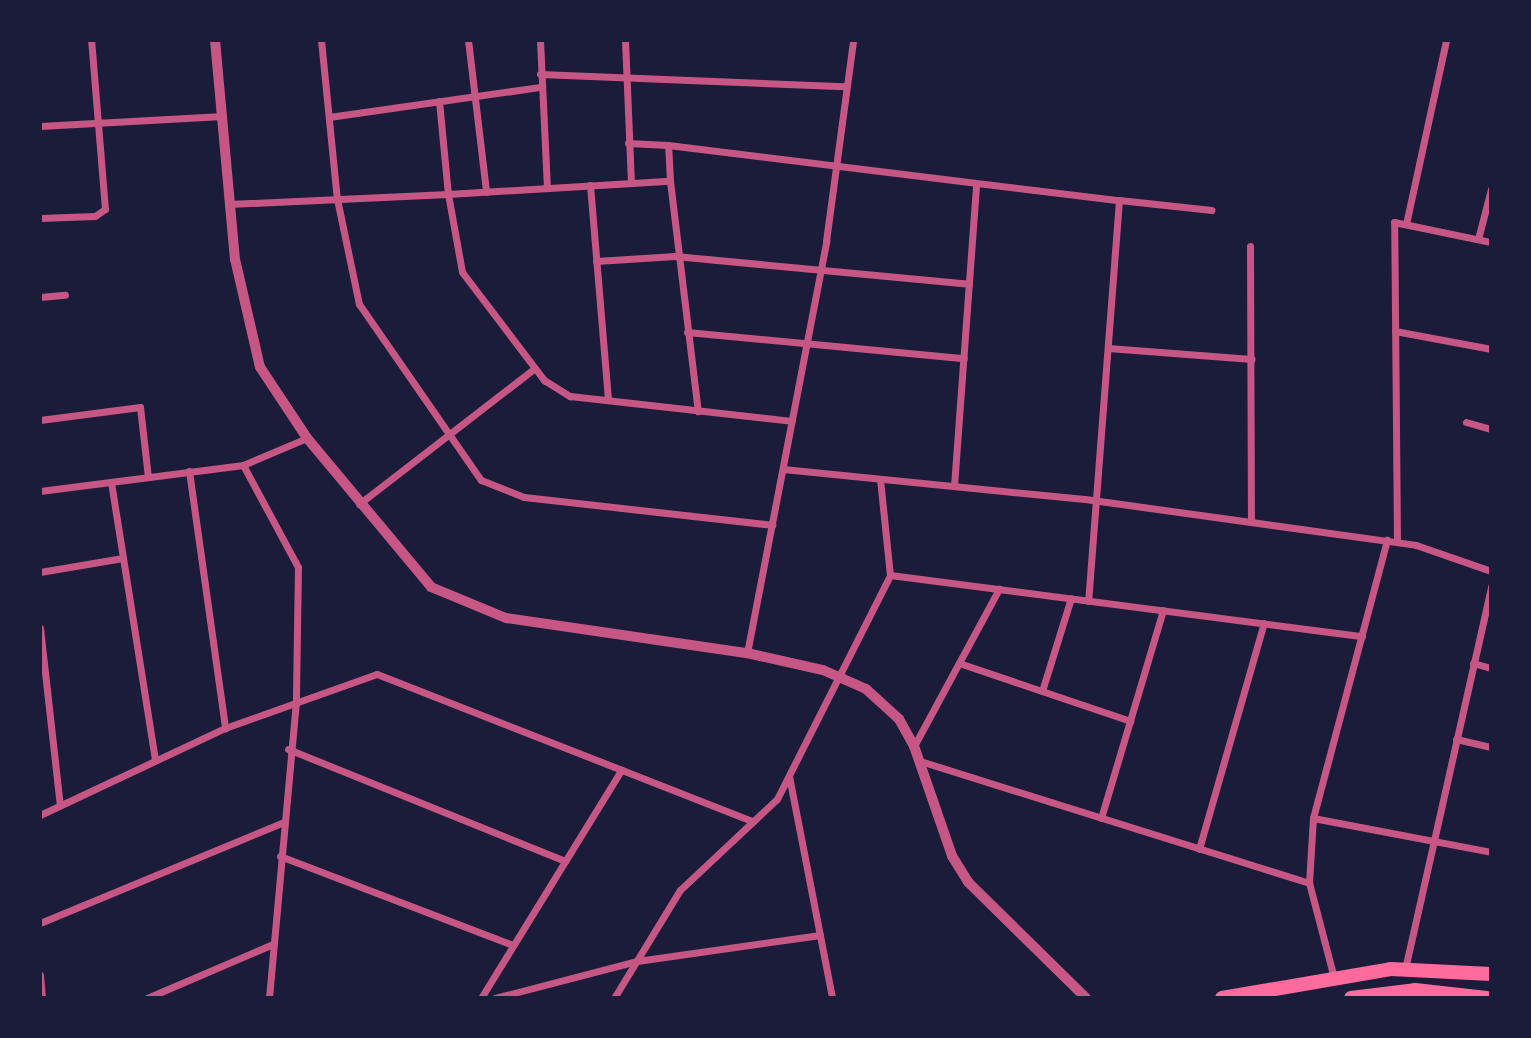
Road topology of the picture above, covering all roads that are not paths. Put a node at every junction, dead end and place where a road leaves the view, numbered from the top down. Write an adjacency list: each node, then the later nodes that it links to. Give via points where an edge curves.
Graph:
1 (91, 40): 17 (street)
2 (215, 40): 15 (street)
3 (321, 40): 16 (street)
4 (468, 40): 13 (street)
5 (540, 40): 9 (street)
6 (625, 40): 10 (street)
7 (853, 40): 11 (street)
8 (1446, 40): 35 (street)
9 (540, 74): 10 (street); 12 (street)
10 (626, 76): 11 (street); 19 (street)
11 (844, 86): 21 (street)
12 (541, 87): 13 (street); 26 (street)
13 (475, 96): 14 (street); 28 (street)
14 (439, 101): 16 (street); 29 (street)
15 (223, 116): 17 (street); 32 (street)
16 (329, 117): 30 (street)
17 (99, 123): 18 (street); 34 (street, via 102,214)
18 (40, 126)
19 (628, 143): 20 (street); 23 (street)
20 (668, 145): 21 (street); 22 (street)
21 (834, 169): 24 (street); 41 (street)
22 (670, 181): 23 (street); 39 (street)
23 (631, 183): 25 (street)
24 (976, 184): 31 (street); 42 (street)
25 (590, 186): 26 (street); 40 (street)
26 (547, 188): 28 (street)
27 (1491, 189): 36 (street)
28 (486, 192): 29 (street)
29 (448, 194): 30 (street); 52 (street, via 463,272)
30 (337, 199): 32 (street); 59 (street, via 359,304)
31 (1119, 201): 33 (street); 48 (street)
32 (229, 204): 60 (street, via 260,367)
33 (1211, 210)
34 (40, 218)
35 (1406, 224): 36 (street); 45 (street, via 1394,222)
36 (1478, 239): 37 (street)
37 (1491, 242)
38 (1250, 246): 51 (street)
39 (675, 256): 40 (street); 41 (street); 46 (street)
40 (596, 261): 53 (street)
41 (821, 269): 42 (street); 47 (street)
42 (969, 284): 50 (street)
43 (65, 295): 44 (street)
44 (40, 297)
45 (1395, 331): 49 (street); 74 (street)
46 (687, 332): 47 (street); 54 (street)
47 (808, 340): 50 (street); 56 (street)
48 (1108, 348): 51 (street); 69 (street)
49 (1491, 349)
50 (964, 358): 67 (street)
51 (1252, 359): 71 (street)
52 (535, 368): 53 (street, via 570,396); 59 (street)
53 (608, 400): 54 (street)
54 (698, 411): 56 (street)
55 (40, 420): 64 (street, via 139,407)
56 (792, 421): 62 (street)
57 (1466, 422): 58 (street)
58 (1491, 429)
59 (449, 434): 70 (street); 72 (street, via 481,480 524,497)
60 (307, 438): 61 (street); 70 (street)
61 (243, 465): 63 (street); 93 (street, via 298,568)
62 (783, 469): 65 (street); 72 (street)
63 (189, 471): 64 (street); 95 (street)
64 (148, 477): 66 (street)
65 (880, 479): 67 (street); 78 (street)
66 (111, 482): 68 (street); 75 (street)
67 (954, 486): 69 (street)
68 (40, 491)
69 (1097, 500): 71 (street); 82 (street)
70 (359, 504): 87 (street, via 431,587 477,610)
71 (1251, 522): 73 (street)
72 (772, 525): 87 (street)
73 (1387, 540): 74 (street); 86 (street)
74 (1397, 542): 76 (street)
75 (123, 558): 77 (street); 100 (street)
76 (1491, 571)
77 (40, 572)
78 (890, 575): 80 (street); 91 (street)
79 (1491, 586): 89 (street)
80 (999, 589): 81 (street); 88 (street)
81 (1071, 598): 82 (street); 92 (street)
82 (1088, 600): 83 (street)
83 (1163, 610): 84 (street); 94 (street)
84 (1264, 623): 86 (street); 111 (street)
85 (40, 628): 104 (street)
86 (1362, 636): 107 (street)
87 (747, 653): 91 (street)
88 (958, 663): 92 (street); 97 (street)
89 (1473, 663): 90 (street); 96 (street)
90 (1491, 668)
91 (839, 677): 97 (street, via 866,689 899,719); 103 (street)
92 (1041, 691): 94 (street)
93 (296, 701): 95 (street); 99 (street); 102 (street, via 377,674)
94 (1130, 720): 106 (street)
95 (225, 728): 100 (street)
96 (1456, 739): 98 (street); 110 (street)
97 (914, 746): 101 (street)
98 (1491, 747)
99 (288, 749): 109 (street); 114 (street)
100 (155, 761): 104 (street)
101 (920, 761): 106 (street); 132 (street, via 952,856 968,882)
102 (621, 770): 108 (street); 114 (street)
103 (789, 775): 108 (street); 117 (street)
104 (61, 805): 105 (street)
105 (40, 815)
106 (1101, 818): 111 (street)
107 (1313, 818): 110 (street); 115 (street)
108 (753, 821): 120 (street, via 680,890)
109 (282, 823): 113 (street); 116 (street)
110 (1434, 840): 112 (street); 121 (street)
111 (1199, 849): 115 (street)
112 (1491, 852)
113 (280, 856): 118 (street); 119 (street)
114 (565, 861): 119 (street)
115 (1309, 883): 124 (street)
116 (40, 923)
117 (820, 935): 120 (street); 131 (street)
118 (273, 944): 126 (street); 127 (street)
119 (513, 945): 128 (street)
120 (637, 961): 129 (street); 130 (street)
121 (1405, 969): 122 (main road); 124 (main road)
122 (1491, 974)
123 (40, 975): 125 (street)
124 (1334, 978): 133 (main road)
125 (42, 998)
126 (147, 998)
127 (269, 998)
128 (481, 998)
129 (495, 998)
130 (614, 998)
131 (832, 998)
132 (1086, 998)
133 (1222, 998)
134 (1351, 998): 135 (main road, via 1415,990)
135 (1487, 998)

